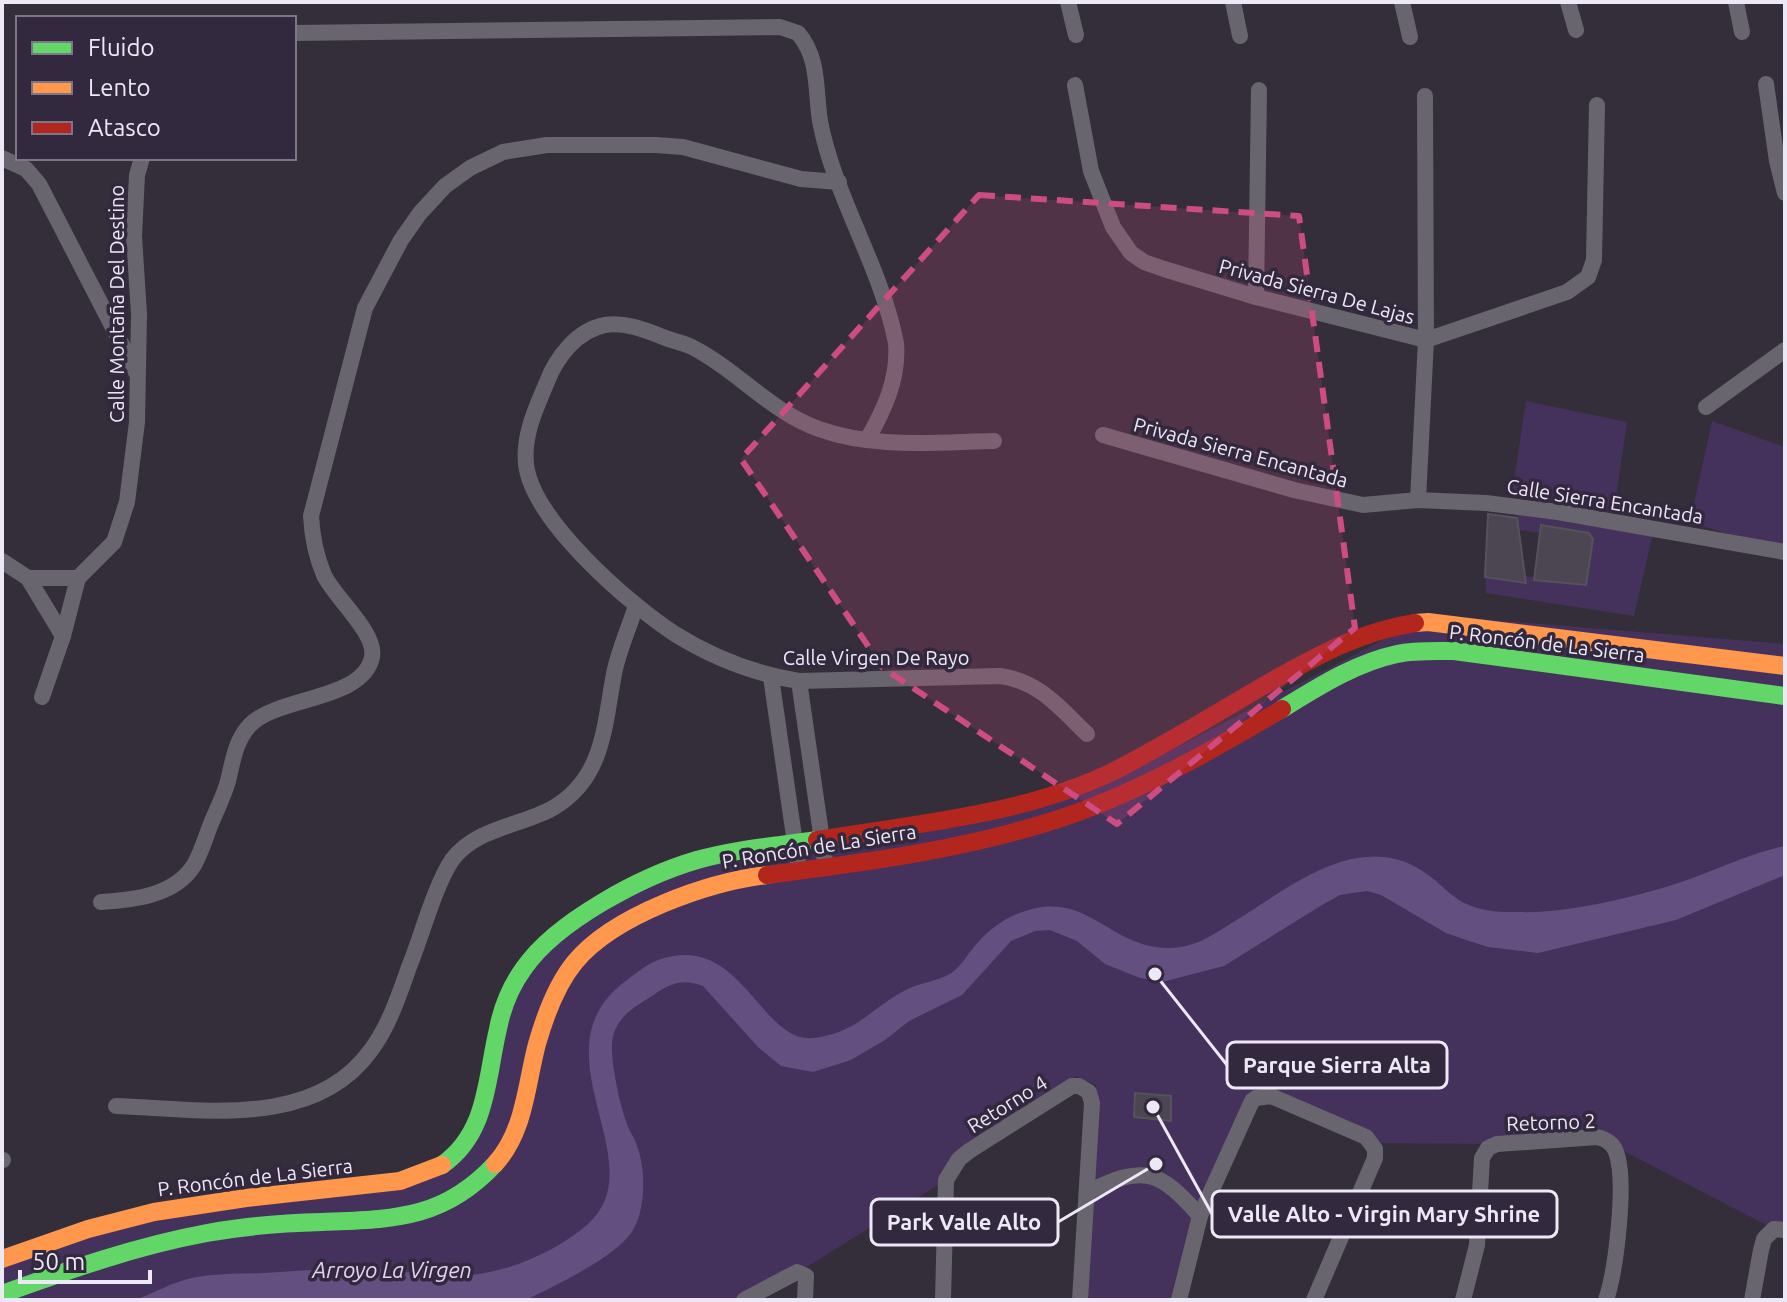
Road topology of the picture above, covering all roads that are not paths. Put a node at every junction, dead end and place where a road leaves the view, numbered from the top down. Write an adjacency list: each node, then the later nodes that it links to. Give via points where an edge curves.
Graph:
1 (1068, 2): 9 (street)
2 (1233, 2): 10 (street)
3 (1402, 2): 11 (street)
4 (1568, 2): 6 (street)
5 (1736, 2): 7 (street)
6 (1576, 30)
7 (1742, 32)
8 (296, 33): 19 (street, via 780,27 798,33 810,51 821,121)
9 (1076, 35)
10 (1240, 36)
11 (1410, 37)
12 (1766, 84): 20 (street)
13 (1075, 85): 21 (street, Privada Sierra De Lajas, via 1091,171 1113,227 1131,253 1164,269)
14 (1259, 90): 21 (street)
15 (1425, 96): 22 (street)
16 (1597, 105): 22 (street, Privada Sierra De Lajas, via 1594,260 1588,277 1567,292)
17 (2, 158): 24 (street, via 26,169 39,184)
18 (141, 160): 24 (street, Calle Montaña Del Destino, via 134,236)
19 (839, 182): 27 (street, via 896,343 893,384); 48 (street, via 801,179 683,147 547,145 503,152 445,186 401,240 365,308 311,516 312,538 325,576 369,639 371,662 362,677 345,687 251,724 234,753 193,867 184,876 155,894)
20 (1785, 193)
21 (1256, 297): 22 (street, Privada Sierra De Lajas)
22 (1426, 340): 29 (street)
23 (1785, 350): 25 (street)
24 (136, 374): 33 (street, Calle Montaña Del Destino, via 137,422 127,502 114,542)
25 (1706, 407)
26 (1103, 435): 29 (street, Privada Sierra Encantada, via 1331,499 1363,505)
27 (867, 440): 28 (street, Calle Virgen De Rayo); 34 (street, Calle Virgen De Rayo, via 791,416 692,348 646,330 602,325 567,348 553,367 532,420 526,444 530,482 562,535)
28 (994, 441)
29 (1418, 500): 30 (street, Calle Sierra Encantada, via 1558,512)
30 (1785, 552)
31 (2, 561): 32 (street)
32 (28, 578): 33 (street); 35 (street)
33 (78, 578): 35 (street)
34 (636, 606): 37 (street, Calle Virgen De Rayo, via 714,655); 49 (street, via 616,665 593,769 553,808 487,834 459,852 443,879 385,1026 354,1069 309,1096 261,1109)
35 (63, 636): 41 (street)
36 (1785, 666): 39 (street, P. Roncón de La Sierra, via 1428,622 1358,636)
37 (771, 677): 38 (street, Calle Virgen De Rayo); 45 (street)
38 (799, 681): 43 (street, Calle Virgen De Rayo, via 1019,678); 44 (street)
39 (1265, 685): 42 (street); 44 (street, P. Roncón de La Sierra, via 1111,772 1067,790 981,813)
40 (1785, 696): 42 (street, P. Roncón de La Sierra, via 1465,652 1420,651 1355,668)
41 (42, 697)
42 (1280, 710): 46 (street, P. Roncón de La Sierra, via 1143,784 1070,814 979,842)
43 (1087, 734)
44 (823, 840): 45 (street, P. Roncón de La Sierra); 46 (street)
45 (796, 843): 47 (street); 53 (street, P. Roncón de La Sierra, via 679,865 544,944 528,961 506,1004 483,1108 468,1142 433,1171 394,1182 145,1214)
46 (826, 868): 47 (street, P. Roncón de La Sierra)
47 (799, 871): 54 (street, P. Roncón de La Sierra, via 688,893 622,926 579,957 545,1015 525,1108 508,1145 487,1175 445,1203 393,1220 244,1227 162,1241)
48 (101, 902)
49 (116, 1106)
50 (1088, 1192): 51 (street, via 1137,1174 1161,1179); 57 (street, Retorno 4, via 1092,1103 1089,1092 1072,1086 969,1151 946,1180); 58 (street)
51 (1200, 1216): 59 (street); 60 (street, via 1256,1098 1271,1096 1366,1137 1375,1158)
52 (1785, 1230): 63 (street, via 1770,1232 1764,1239)
53 (2, 1259)
54 (2, 1294)
55 (806, 1298): 56 (street, via 806,1276 797,1272)
56 (744, 1300)
57 (943, 1300)
58 (1080, 1300)
59 (1179, 1300)
60 (1314, 1300)
61 (1463, 1300): 62 (street, Retorno 2, via 1477,1245 1484,1154 1492,1145 1597,1137 1616,1150 1621,1173 1616,1254)
62 (1606, 1300)
63 (1752, 1300)

